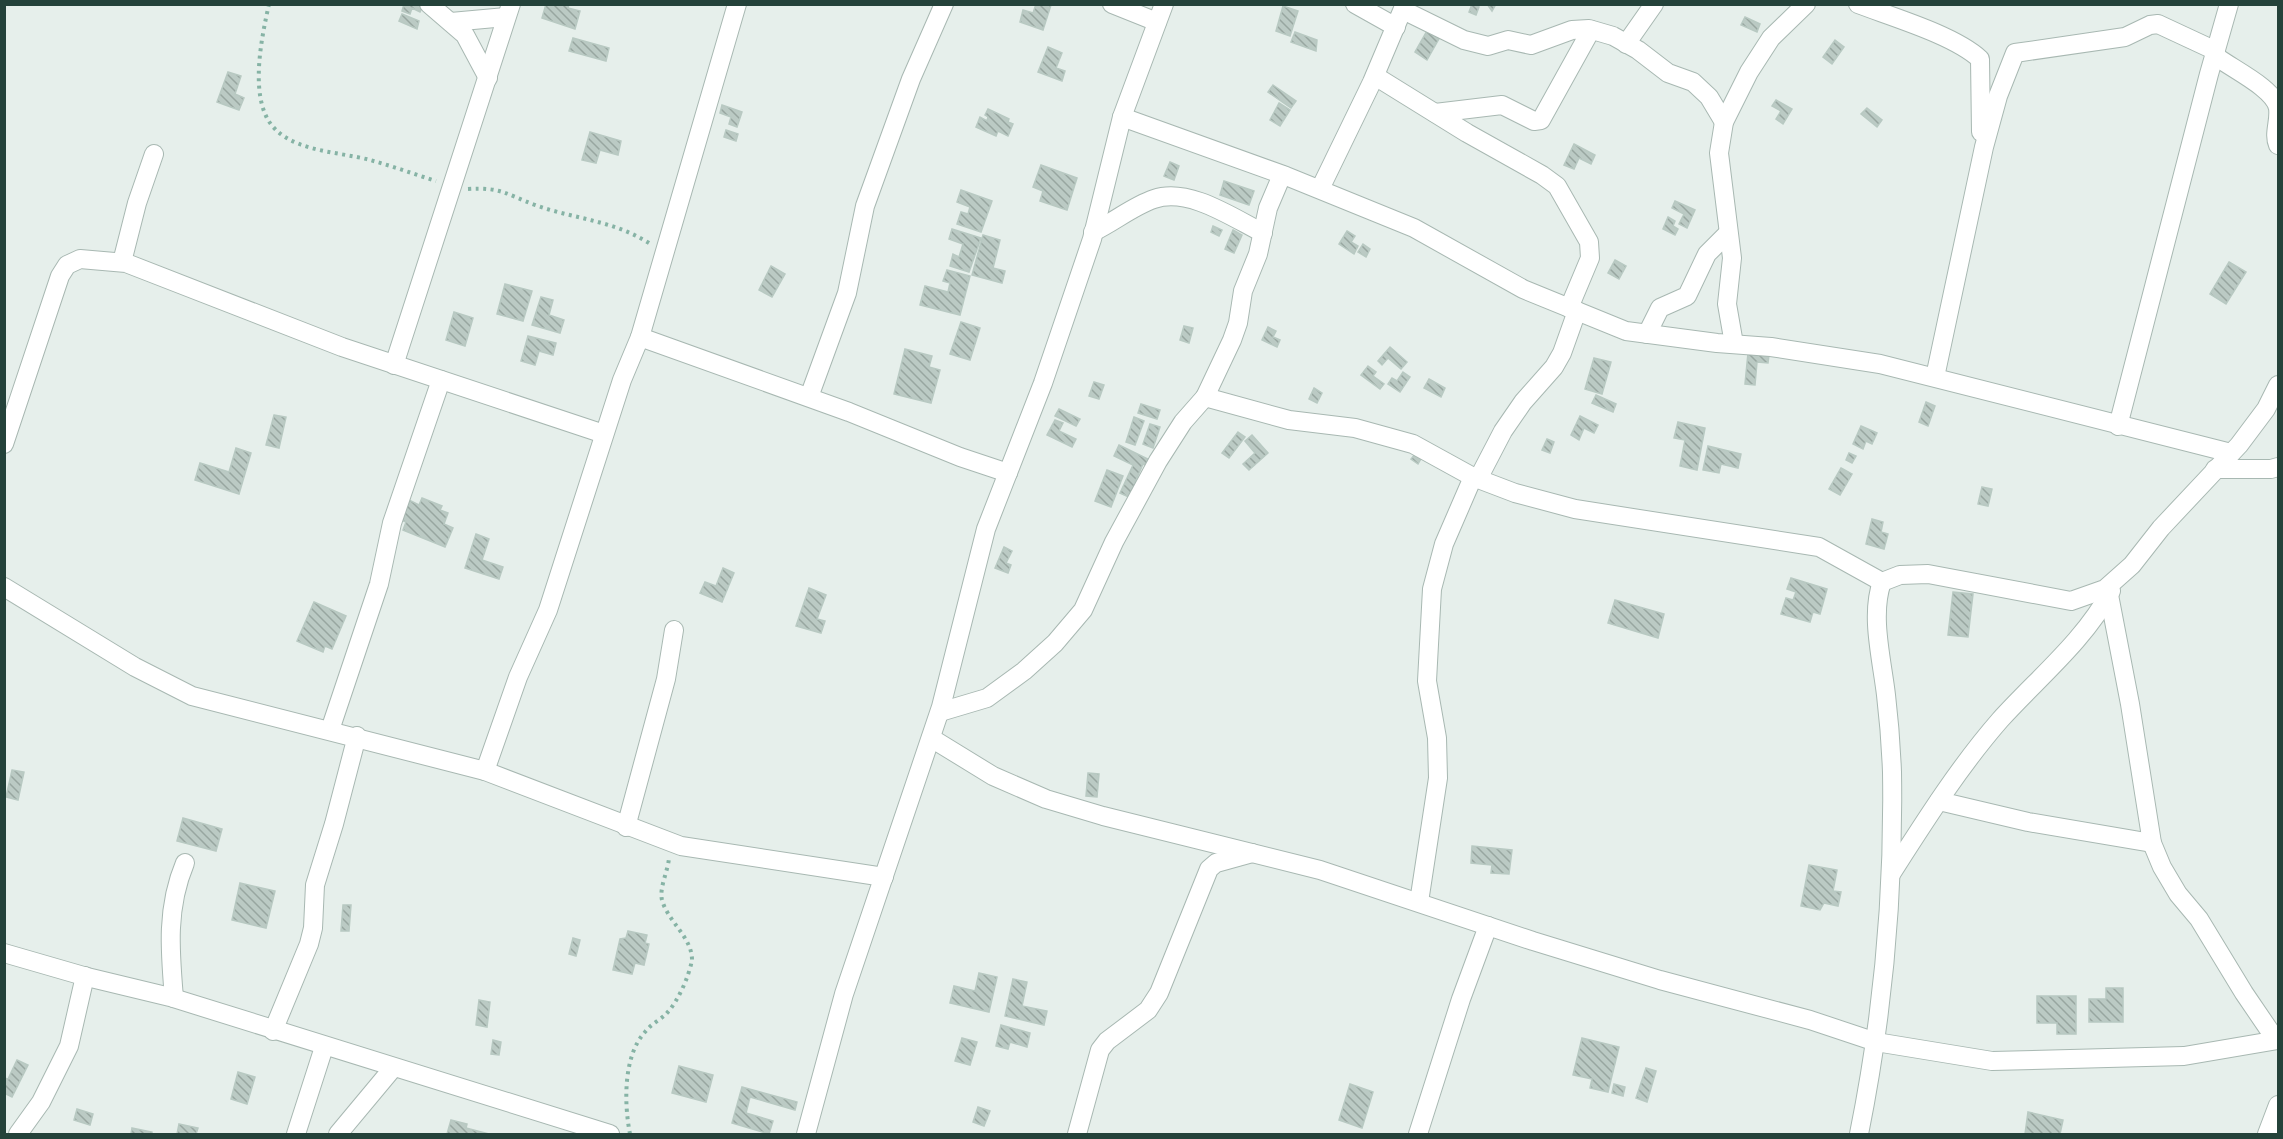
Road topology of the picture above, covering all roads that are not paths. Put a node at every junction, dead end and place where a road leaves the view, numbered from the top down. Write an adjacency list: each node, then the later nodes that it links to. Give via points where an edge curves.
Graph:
1 (429, 4): 13 (street)
2 (738, 4): 36 (street)
3 (944, 4): 42 (street, via 911,79 868,196 847,293)
4 (1112, 4): 14 (street)
5 (1164, 4): 14 (street)
6 (1355, 4): 15 (street)
7 (1654, 4): 17 (street)
8 (1806, 4): 24 (street, via 1771,38)
9 (1858, 4): 26 (street, via 1919,27 1980,59)
10 (2229, 4): 18 (street)
11 (1404, 7): 15 (street); 16 (street, via 1455,36 1488,46 1508,40 1531,45 1572,30)
12 (509, 11): 13 (street); 20 (street)
13 (451, 22): 20 (street, via 465,35)
14 (1157, 22): 23 (street)
15 (1395, 27): 19 (street)
16 (1592, 30): 17 (street); 22 (street, via 1541,120 1534,121 1502,105)
17 (1626, 44): 24 (street, via 1668,73 1693,82 1709,97)
18 (2215, 53): 21 (street, via 2239,74); 26 (street, via 2158,24 2125,37 2021,51 2013,56 2006,72); 44 (street)
19 (1375, 76): 22 (street); 29 (street)
20 (488, 78): 38 (street)
21 (2273, 89): 25 (street, via 2278,108)
22 (1435, 113): 34 (street, via 1542,175 1569,202 1589,242 1590,258)
23 (1122, 117): 28 (street); 30 (street)
24 (1724, 122): 31 (street, via 1719,153)
25 (2278, 146)
26 (1984, 148): 39 (street)
27 (154, 154): 33 (street)
28 (1282, 175): 29 (street); 32 (street, via 1268,208)
29 (1320, 189): 34 (street, via 1414,228 1523,289)
30 (1093, 232): 32 (street, via 1156,198 1172,196 1195,201); 50 (street, via 1043,383)
31 (1728, 232): 35 (street, via 1707,254 1687,296 1660,308); 37 (street, via 1732,258 1726,304)
32 (1263, 233): 43 (street, via 1243,291 1232,340)
33 (122, 262): 38 (street); 46 (street, via 80,259 67,264)
34 (1573, 310): 35 (street, via 1626,331); 51 (street, via 1562,353 1554,367 1510,422)
35 (1647, 334): 37 (street)
36 (640, 337): 42 (street); 45 (street)
37 (1734, 344): 39 (street, via 1771,346)
38 (394, 365): 40 (street)
39 (1935, 376): 44 (street)
40 (441, 380): 45 (street); 58 (street, via 392,524 379,584)
41 (2278, 385): 47 (street, via 2266,409)
42 (809, 397): 50 (street)
43 (1205, 397): 51 (street, via 1289,420 1355,428 1413,444); 57 (street, via 1158,460 1083,610 1055,643 987,698)
44 (2118, 426): 47 (street)
45 (604, 434): 61 (street, via 548,610 518,677)
46 (4, 444)
47 (2231, 453): 49 (street)
48 (2278, 466): 49 (street)
49 (2215, 469): 52 (street)
50 (1008, 473): 57 (street, via 986,529)
51 (1476, 478): 53 (street, via 1575,509 1819,547); 69 (street, via 1444,544 1432,590 1426,681 1437,738 1438,778)
52 (2119, 576): 53 (street, via 2105,589 2071,601 1928,574 1900,575); 55 (street)
53 (1882, 582): 67 (street, via 1878,594 1879,636 1891,749)
54 (4, 587): 58 (street, via 135,667 192,696)
55 (2109, 595): 62 (street, via 2073,645 2000,721); 64 (street)
56 (674, 630): 63 (street, via 668,669)
57 (940, 712): 60 (street)
58 (330, 730): 59 (street)
59 (357, 736): 61 (street); 74 (street, via 315,885 309,944)
60 (931, 738): 65 (street, via 993,776 1046,799 1143,827); 68 (street)
61 (485, 771): 63 (street)
62 (1939, 801): 64 (street, via 2028,822); 67 (street)
63 (626, 827): 68 (street, via 730,856)
64 (2152, 843): 75 (street, via 2178,894 2199,919)
65 (1254, 852): 69 (street); 85 (street, via 1216,863 1209,869 1159,993 1148,1010 1100,1050)
66 (185, 863): 73 (street, via 170,921)
67 (1890, 875): 76 (street)
68 (884, 877): 84 (street, via 844,994)
69 (1419, 902): 70 (street)
70 (1488, 926): 76 (street); 86 (street)
71 (4, 953): 72 (street)
72 (85, 976): 73 (street); 80 (street, via 69,1046 41,1102)
73 (174, 998): 74 (street)
74 (273, 1031): 77 (street)
75 (2277, 1040): 76 (street, via 2184,1056 2003,1061 1934,1054)
76 (1876, 1042): 87 (street)
77 (324, 1047): 78 (street); 81 (street)
78 (393, 1068): 82 (street); 83 (street)
79 (2278, 1105): 88 (street)
80 (18, 1134)
81 (296, 1134)
82 (338, 1134)
83 (610, 1134)
84 (806, 1134)
85 (1077, 1134)
86 (1418, 1134)
87 (1859, 1134)
88 (2267, 1134)

